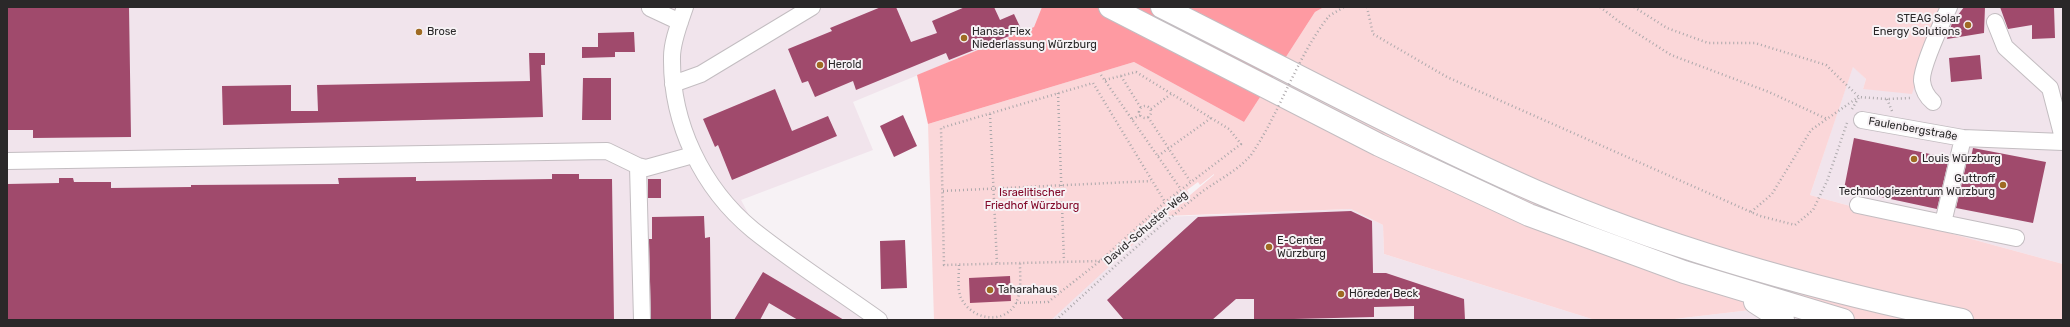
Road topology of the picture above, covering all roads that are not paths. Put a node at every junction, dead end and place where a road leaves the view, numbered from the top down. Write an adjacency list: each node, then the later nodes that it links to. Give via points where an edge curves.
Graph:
1 (812, 7): 8 (street, via 701,74)
2 (1162, 7): 25 (highway, via 1415,136 1537,191 1612,221 1690,249 1822,287)
3 (1950, 7): 9 (street, via 1939,29 1922,80)
4 (650, 8): 6 (street)
5 (1117, 11): 20 (highway, via 1379,145 1529,215 1603,244)
6 (682, 14): 8 (street, via 672,56)
7 (1995, 22): 12 (street, via 2005,47 2050,88)
8 (673, 84): 14 (street, via 678,115)
9 (1930, 99)
10 (1854, 118): 11 (street, Faulenbergstraße)
11 (1963, 138): 13 (street, Faulenbergstraße); 18 (street, Faulenbergstraße)
12 (2063, 138)
13 (2063, 142)
14 (693, 155): 16 (street, via 646,168); 22 (street, via 720,196 753,229)
15 (7, 161): 16 (street, via 607,151)
16 (638, 166): 21 (street)
17 (1858, 205): 18 (street)
18 (1943, 223): 19 (street)
19 (2016, 238)
20 (1733, 288): 23 (highway); 24 (highway)
21 (642, 320)
22 (879, 320)
23 (1783, 320)
24 (1843, 320)
25 (1962, 320)

